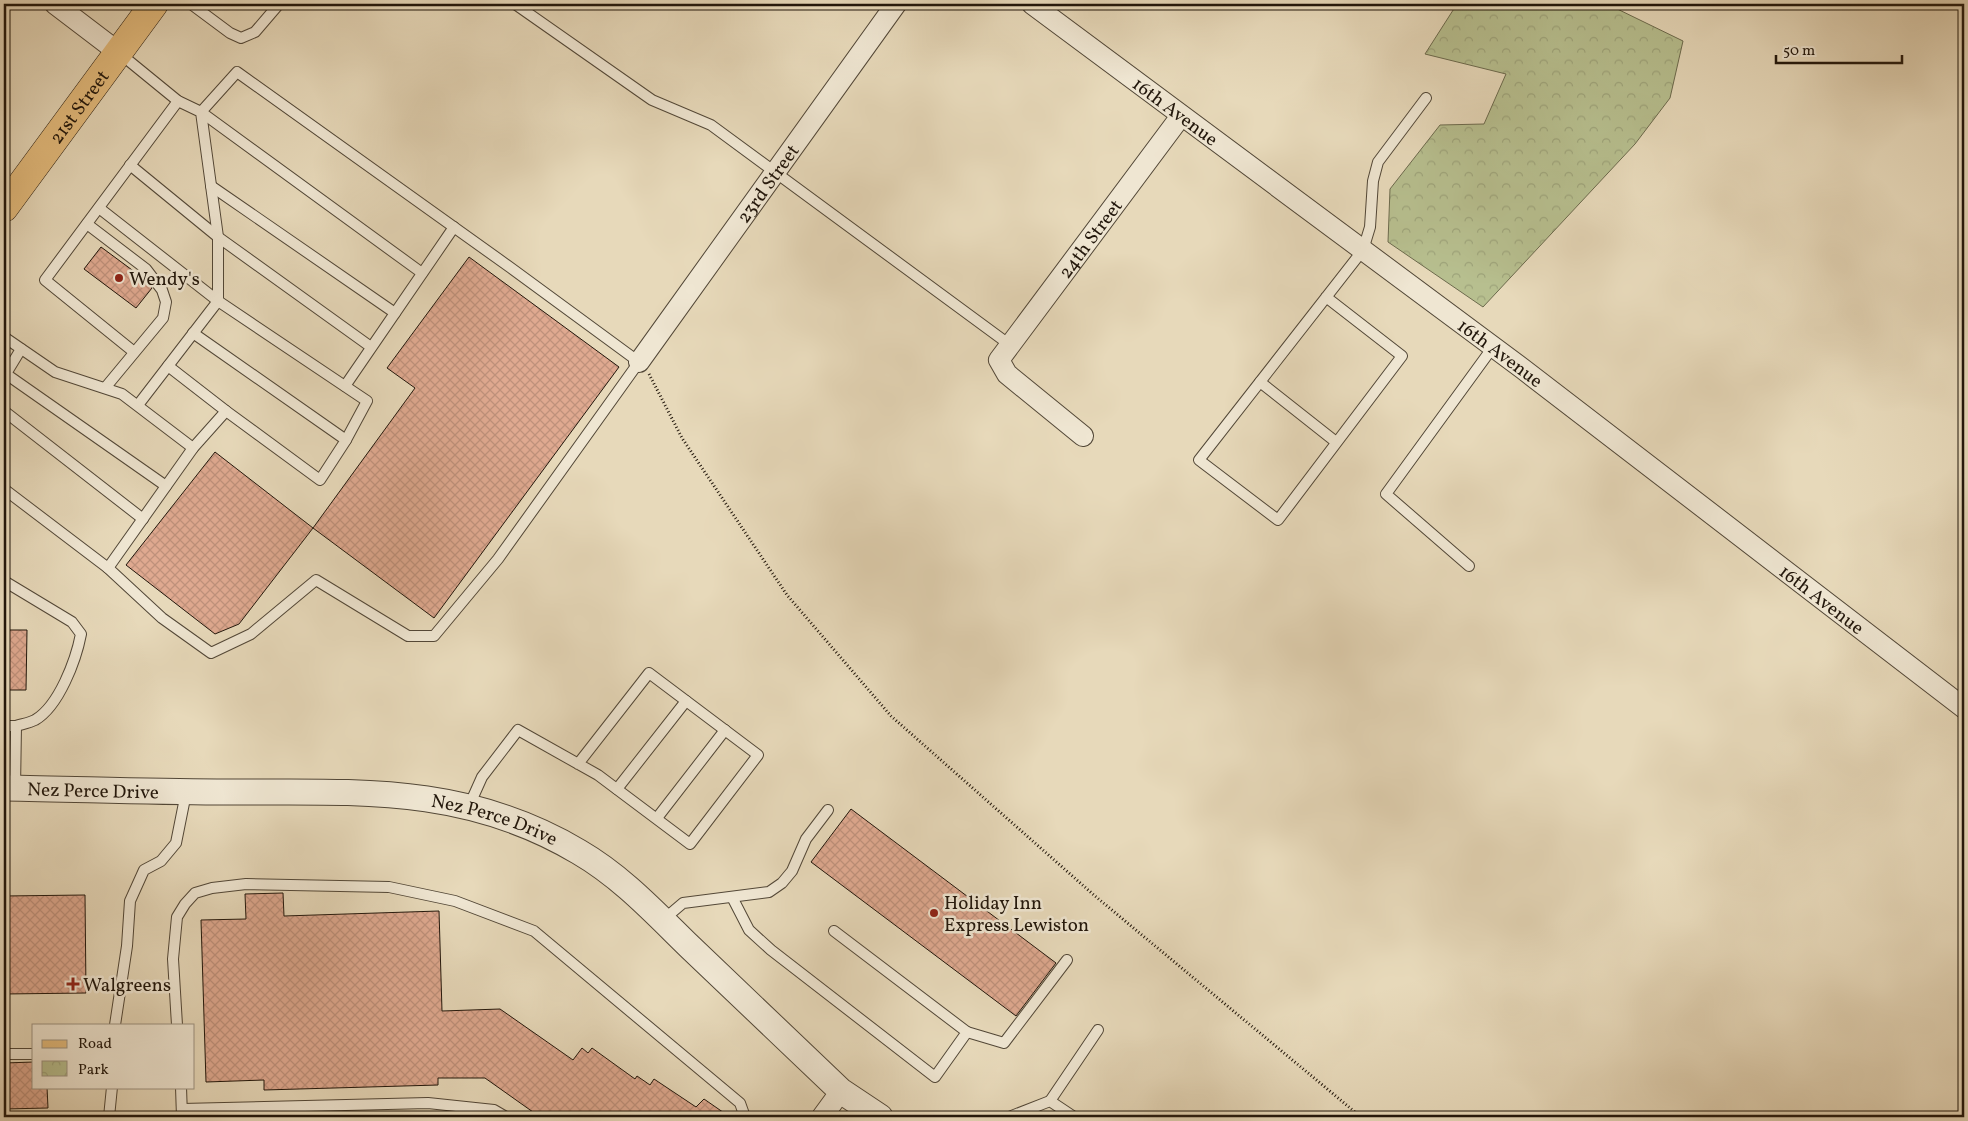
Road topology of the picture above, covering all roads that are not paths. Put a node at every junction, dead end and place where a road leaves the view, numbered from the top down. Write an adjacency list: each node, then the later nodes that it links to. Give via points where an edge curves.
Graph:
1 (55, 4): 8 (street)
2 (154, 4): 8 (main road, 21st Street)
3 (191, 4): 4 (lane, via 236,36 248,36 262,26)
4 (279, 4)
5 (515, 4): 14 (lane, via 652,100 711,124)
6 (896, 4): 14 (street, 23rd Street)
7 (1032, 4): 12 (street, 16th Avenue)
8 (118, 52): 10 (lane); 16 (main road, 21st Street)
9 (1426, 98): 21 (lane, via 1378,162 1373,181 1370,227)
10 (178, 101): 11 (lane); 13 (lane)
11 (201, 112): 15 (lane); 19 (lane, via 237,72); 22 (lane)
12 (1181, 116): 21 (street, 16th Avenue); 32 (street, 24th Street)
13 (130, 164): 17 (lane); 20 (lane)
14 (775, 171): 32 (lane); 33 (street, 23rd Street)
15 (211, 186): 20 (lane); 25 (lane)
16 (4, 208)
17 (99, 208): 18 (lane); 24 (lane)
18 (87, 224): 31 (lane, via 146,270 162,290 166,302 163,318); 31 (lane, via 44,280)
19 (454, 227): 22 (lane); 33 (lane)
20 (218, 238): 24 (lane); 28 (lane)
21 (1363, 250): 23 (lane); 29 (street, 16th Avenue)
22 (422, 274): 25 (lane)
23 (1326, 297): 36 (lane); 44 (lane, via 1402,356)
24 (218, 301): 26 (lane); 37 (lane)
25 (395, 313): 28 (lane)
26 (193, 332): 34 (lane); 43 (lane)
27 (4, 337): 30 (lane)
28 (371, 347): 37 (lane)
29 (1493, 347): 49 (lane, via 1386,494); 53 (street, 16th Avenue)
30 (20, 349): 35 (lane); 38 (lane, via 55,372)
31 (134, 352): 38 (lane)
32 (1004, 353): 42 (street, via 1007,374)
33 (639, 362): 50 (lane, via 498,559 434,636 408,636 316,580 251,634 210,653 162,618)
34 (168, 366): 39 (lane); 41 (lane)
35 (5, 375): 46 (lane)
36 (1260, 382): 44 (lane); 44 (lane, via 1199,460 1278,520)
37 (345, 386): 43 (lane, via 367,400)
38 (105, 388): 39 (lane)
39 (138, 405): 45 (lane)
40 (4, 411): 48 (lane)
41 (226, 411): 43 (lane, via 320,480); 45 (lane)
42 (1084, 436)
43 (346, 440)
44 (1336, 442)
45 (193, 448): 46 (lane)
46 (166, 486): 48 (lane)
47 (4, 489): 50 (lane)
48 (143, 519): 50 (lane)
49 (1469, 566)
50 (108, 568)
51 (4, 581): 55 (lane, via 72,622 81,634 78,653 48,709 34,720)
52 (686, 701): 56 (lane); 57 (lane, via 649,672); 59 (lane)
53 (1964, 708)
54 (4, 726): 55 (lane)
55 (16, 726): 58 (lane)
56 (724, 730): 63 (lane); 63 (lane, via 758,755 690,844)
57 (578, 764): 59 (lane); 61 (lane, via 518,730 482,777)
58 (10, 788): 60 (street, Nez Perce Drive)
59 (618, 789): 63 (lane)
60 (186, 792): 61 (street, Nez Perce Drive, via 372,793 425,797); 68 (lane, via 176,843 161,861 144,870 130,901)
61 (469, 806): 65 (street, Nez Perce Drive, via 516,820 580,852 633,891)
62 (828, 810): 64 (lane, via 806,839 792,870 782,883 769,892)
63 (657, 818)
64 (732, 897): 65 (lane, via 683,902); 71 (lane, via 749,930 771,950 935,1077)
65 (662, 920): 76 (street, Nez Perce Drive)
66 (834, 931): 71 (lane)
67 (1067, 960): 71 (lane, via 1004,1043)
68 (115, 1024)
69 (177, 1024): 81 (lane, via 174,939 177,917 195,893 246,884 389,886 455,901 534,931 740,1103)
70 (1098, 1030): 77 (lane)
71 (968, 1032)
72 (4, 1054): 73 (lane)
73 (32, 1054)
74 (112, 1088): 79 (lane)
75 (181, 1088): 78 (lane)
76 (841, 1091): 82 (street); 83 (street, Nez Perce Drive)
77 (1050, 1101): 84 (lane); 85 (lane)
78 (182, 1113): 80 (lane, via 428,1103 494,1110)
79 (110, 1117)
80 (506, 1117)
81 (745, 1117)
82 (822, 1117)
83 (880, 1117)
84 (1009, 1117)
85 (1074, 1117)

